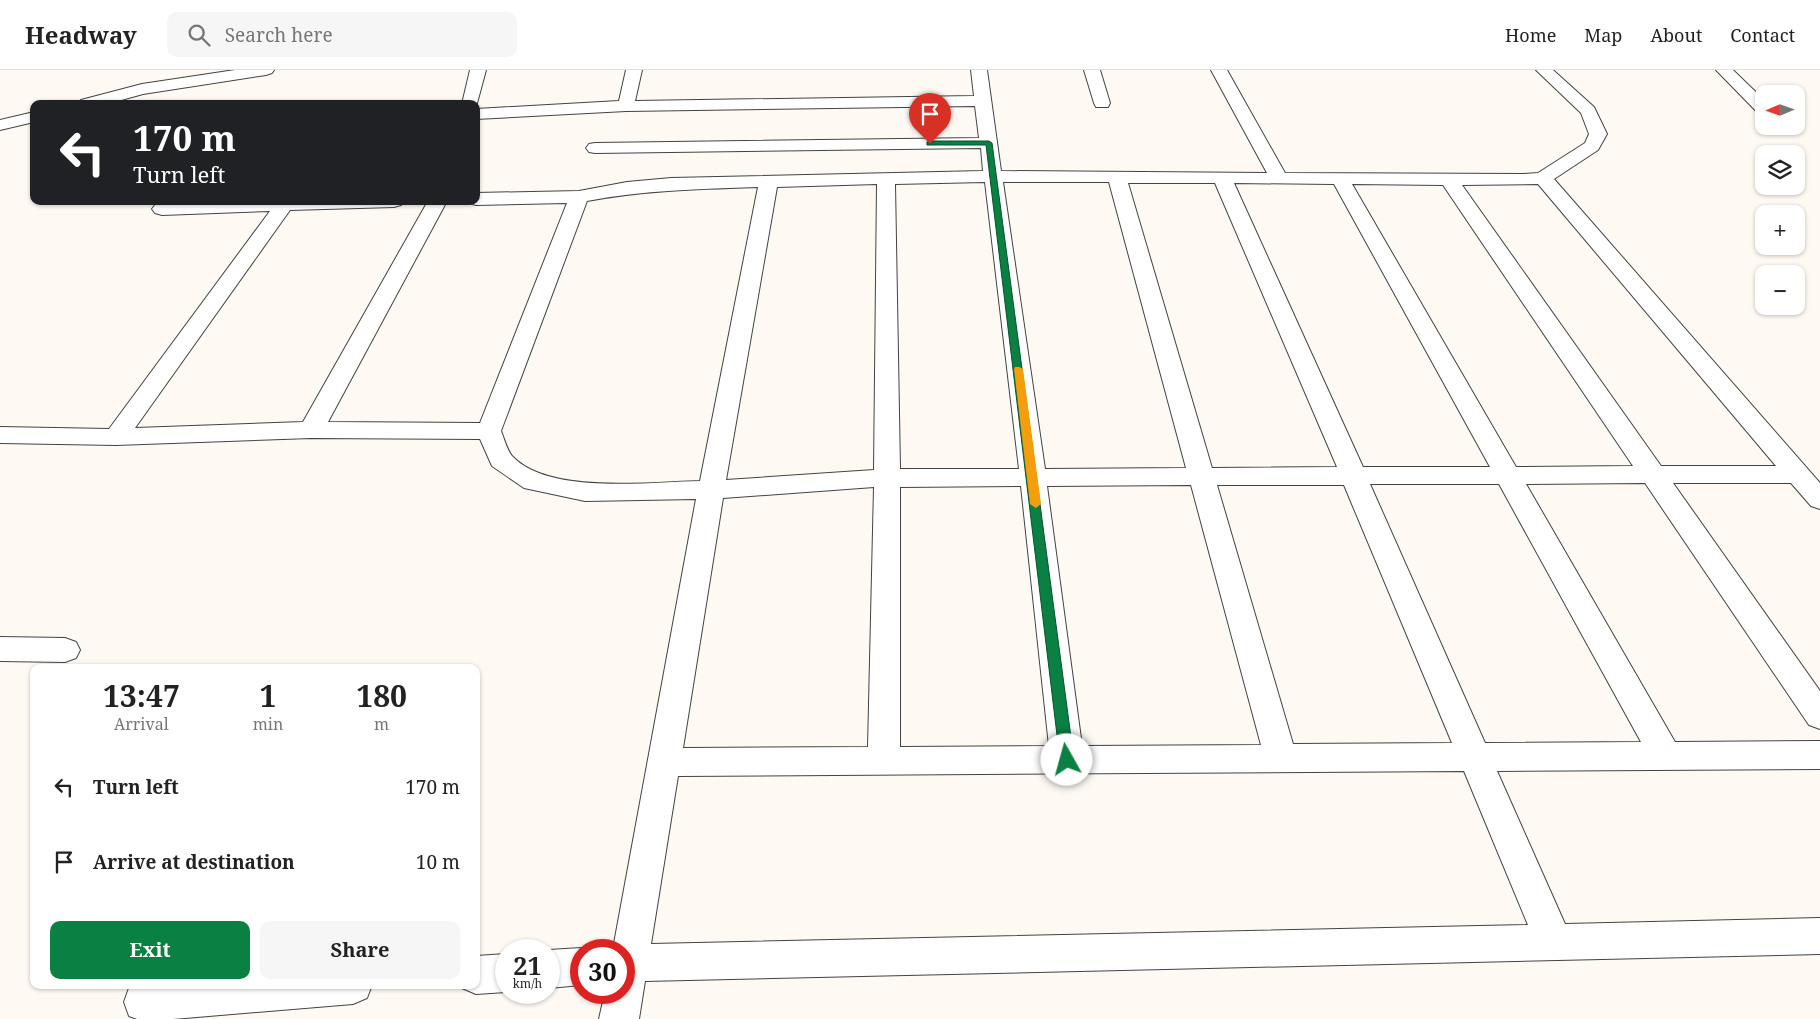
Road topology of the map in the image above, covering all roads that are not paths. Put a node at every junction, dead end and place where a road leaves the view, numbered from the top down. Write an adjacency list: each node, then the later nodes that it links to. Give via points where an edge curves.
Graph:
1 (266, 70): 9 (street, via 142,89)
2 (478, 70): 10 (street)
3 (634, 70): 14 (street)
4 (978, 70): 12 (street)
5 (1092, 70): 13 (street)
6 (1219, 70): 23 (street)
7 (1544, 70): 24 (street, via 1588,111 1598,134 1592,146)
8 (1724, 70): 11 (street)
9 (102, 100)
10 (471, 100)
11 (1755, 100)
12 (983, 101): 14 (street); 18 (street)
13 (1102, 103)
14 (626, 106): 15 (street)
15 (480, 114)
16 (30, 118): 17 (street)
17 (0, 125)
18 (989, 143): 19 (street); 20 (street)
19 (595, 148)
20 (993, 176): 21 (street); 25 (street); 44 (street)
21 (1117, 177): 22 (street); 42 (street)
22 (1222, 178): 23 (street); 39 (street)
23 (1279, 178): 26 (street)
24 (1543, 178): 27 (street); 38 (street)
25 (886, 179): 28 (street); 43 (street)
26 (1340, 179): 27 (street); 40 (street)
27 (1448, 180): 41 (street)
28 (768, 183): 29 (street, via 671,184); 45 (street)
29 (579, 197): 30 (street); 35 (street)
30 (480, 199)
31 (284, 205): 33 (street); 37 (street)
32 (436, 205): 34 (street)
33 (162, 208)
34 (311, 430): 35 (street); 37 (street)
35 (489, 430): 45 (street, via 501,460 533,482 585,492)
36 (0, 435): 37 (street)
37 (116, 437)
38 (1798, 474): 41 (street); 46 (street)
39 (1354, 476): 40 (street); 42 (street); 52 (street)
40 (1509, 476): 41 (street); 51 (street)
41 (1654, 476): 49 (street)
42 (1202, 477): 44 (street); 53 (street)
43 (887, 478): 44 (street); 45 (street); 54 (street)
44 (1033, 478): 55 (street)
45 (712, 490): 56 (street)
46 (1820, 500)
47 (0, 650): 48 (street)
48 (65, 650)
49 (1820, 716)
50 (1820, 755): 51 (street)
51 (1666, 756): 52 (street)
52 (1475, 757): 53 (street); 59 (street)
53 (1281, 758): 55 (street)
54 (884, 760): 55 (street); 56 (street)
55 (1067, 760)
56 (663, 762): 58 (street)
57 (1820, 936): 59 (street)
58 (632, 939)
59 (1554, 942): 62 (street)
60 (495, 974): 61 (street)
61 (480, 975)
62 (635, 977)
63 (304, 989): 64 (street)
64 (143, 1002)
65 (621, 1004): 66 (street)
66 (619, 1019)

